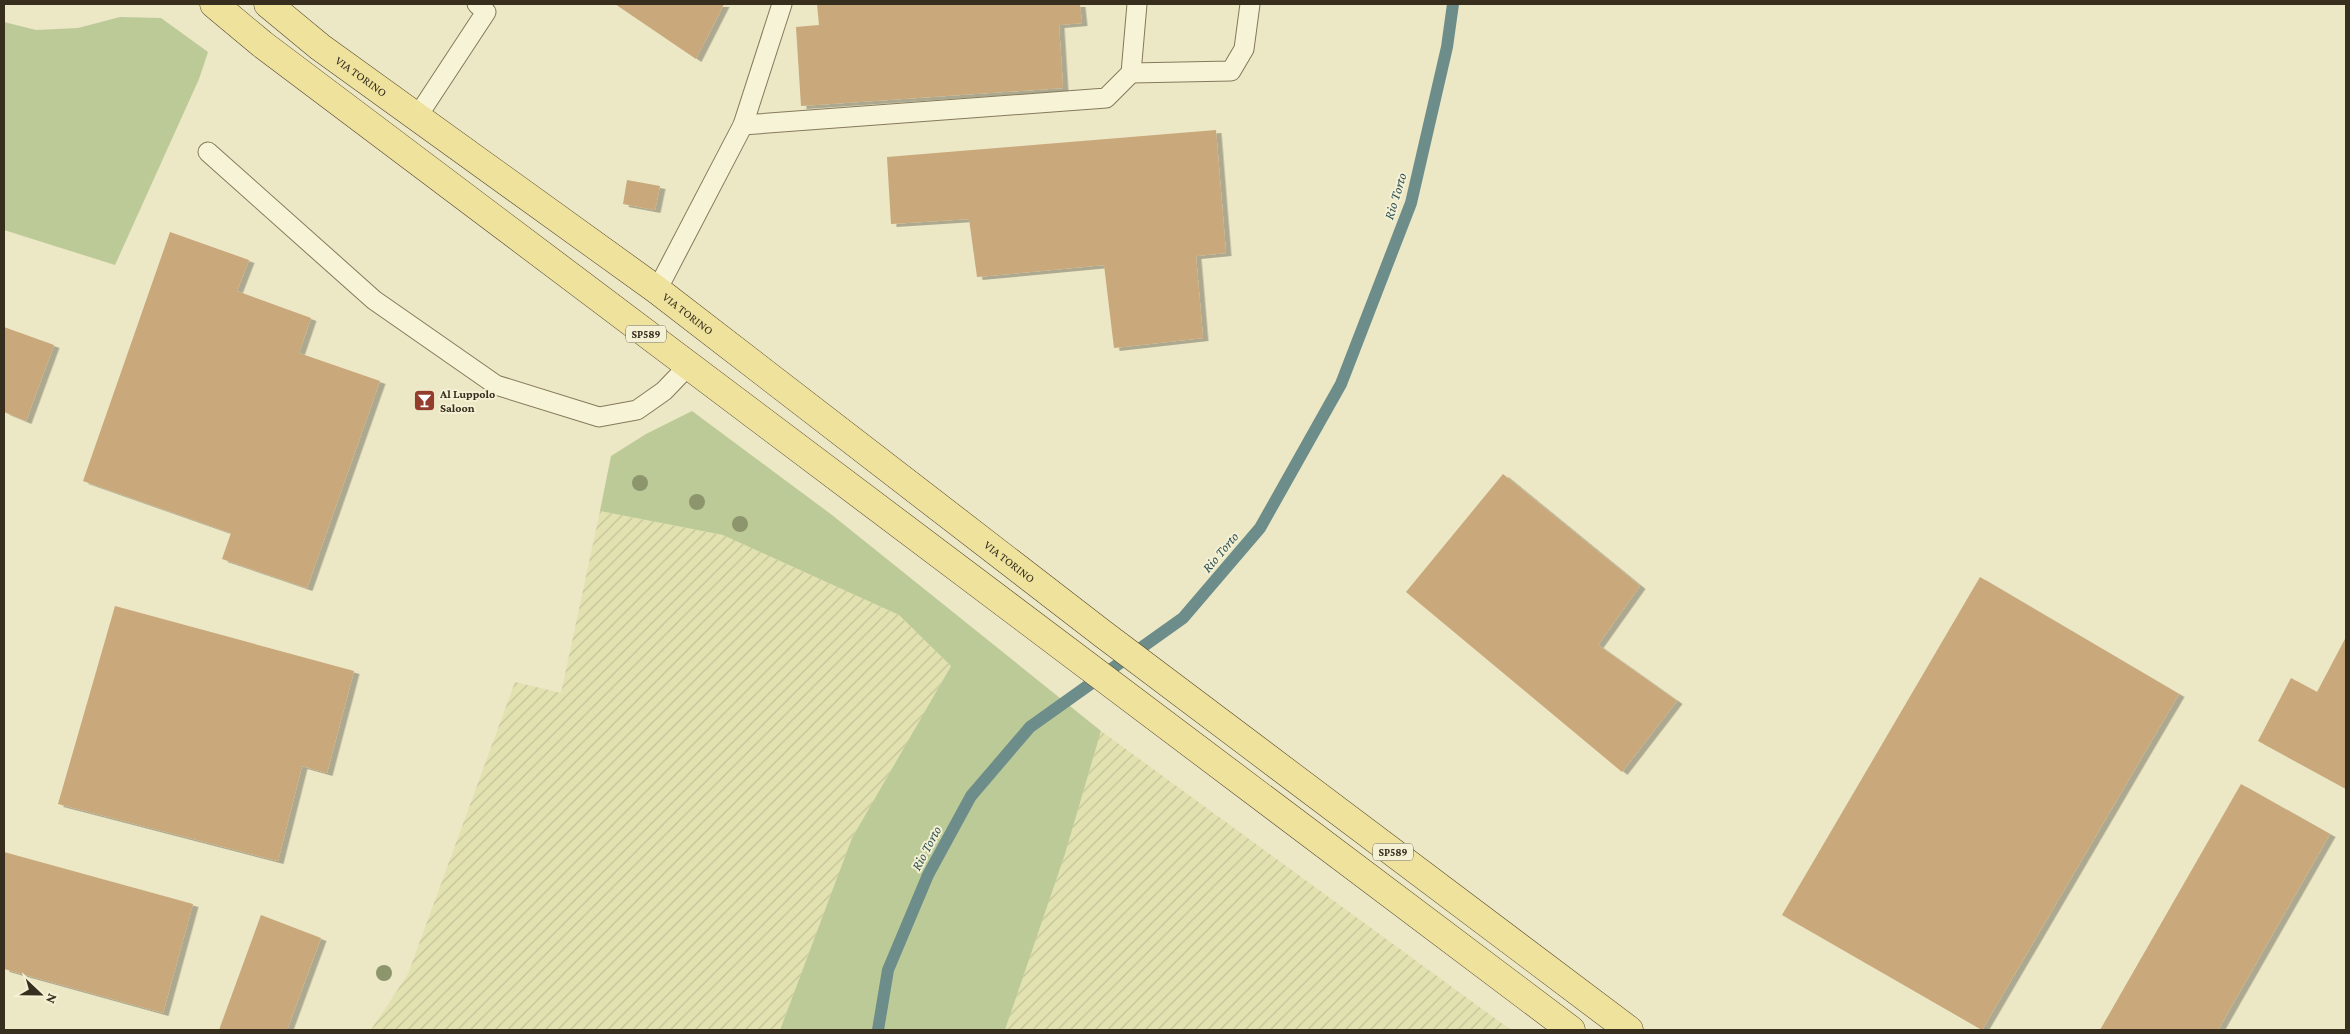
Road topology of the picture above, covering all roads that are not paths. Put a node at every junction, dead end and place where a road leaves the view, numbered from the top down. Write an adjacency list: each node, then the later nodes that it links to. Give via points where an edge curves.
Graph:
1 (214, 4): 12 (main road, SP589, via 262,44)
2 (268, 4): 8 (main road, VIA TORINO)
3 (477, 4): 8 (lane, via 486,12)
4 (782, 4): 9 (lane)
5 (1137, 4): 7 (lane)
6 (1250, 4): 7 (lane, via 1244,49 1231,71)
7 (1131, 73): 9 (lane, via 1106,98)
8 (417, 117): 11 (main road, VIA TORINO)
9 (743, 125): 11 (lane)
10 (208, 152): 12 (lane, via 374,300 496,385 599,417 637,410 664,391)
11 (657, 290): 14 (main road, VIA TORINO / SP589, via 1103,634)
12 (688, 366): 13 (main road, SP589)
13 (1571, 1030)
14 (1629, 1030)

